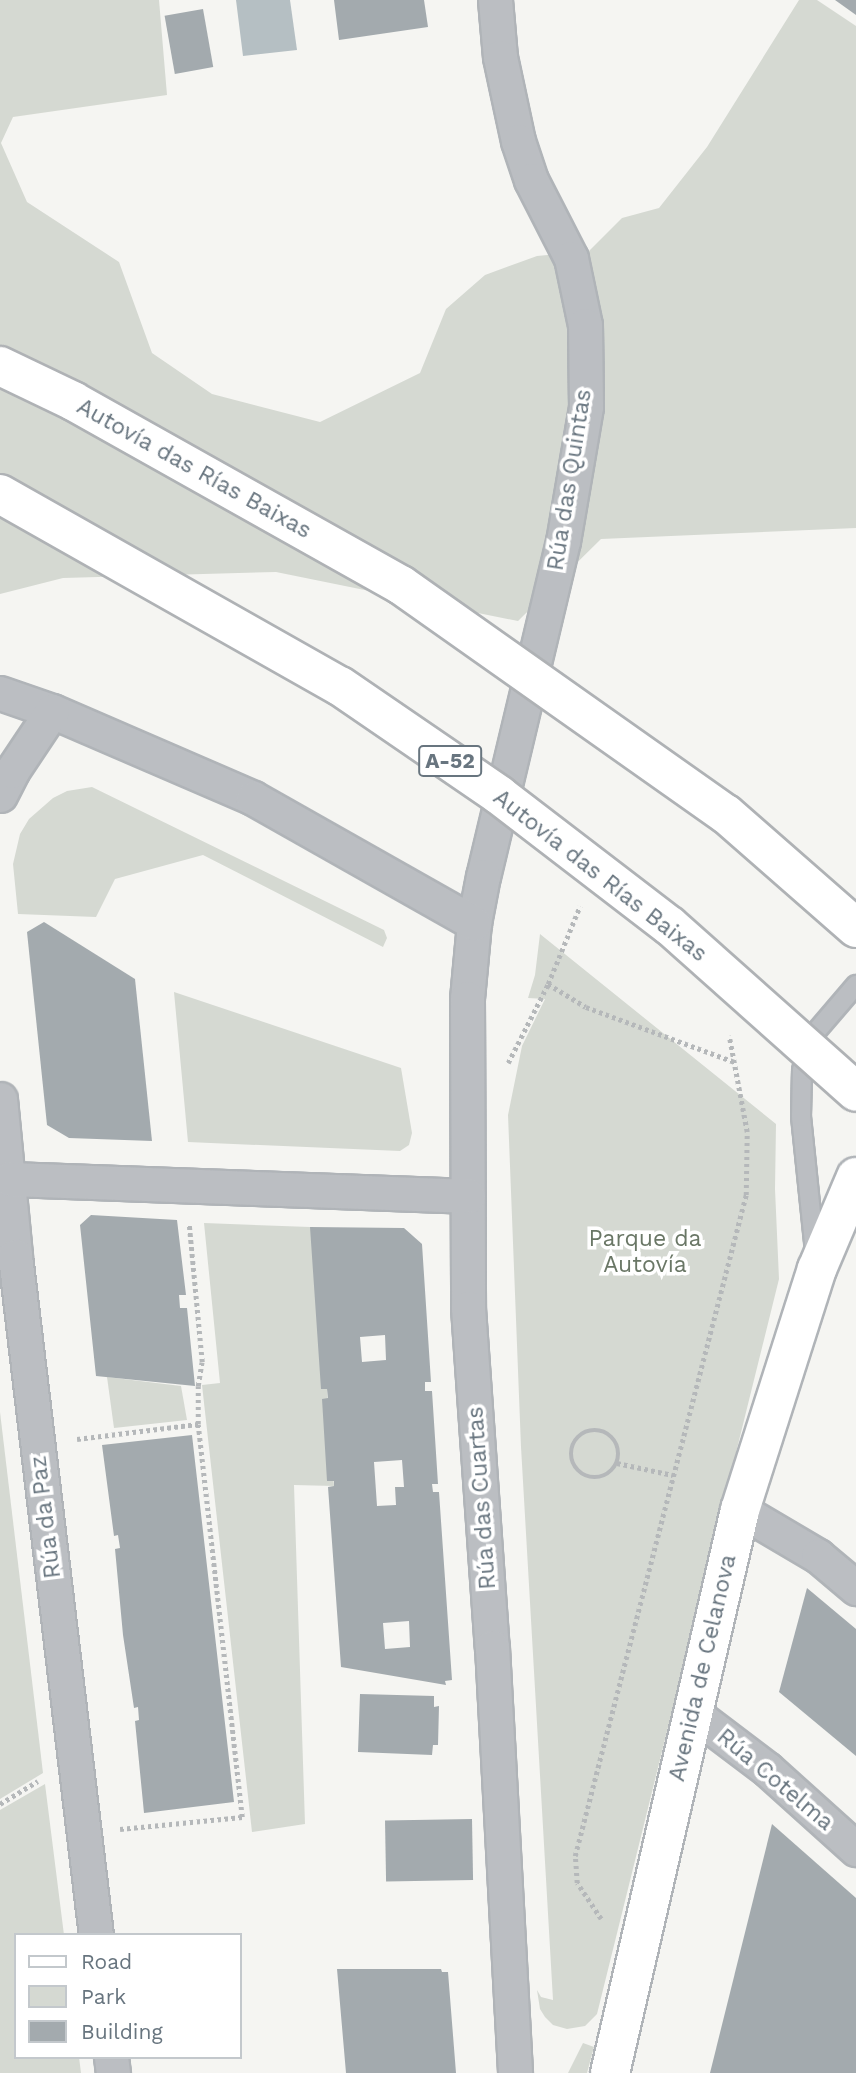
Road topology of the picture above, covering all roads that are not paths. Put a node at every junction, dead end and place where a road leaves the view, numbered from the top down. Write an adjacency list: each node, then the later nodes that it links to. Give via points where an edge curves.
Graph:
1 (495, 0): 7 (street, Rúa das Quintas, via 500,57 518,141 531,180 571,257 585,325 586,407 563,541)
2 (0, 366): 8 (main road, Autovía das Rías Baixas, bridge, via 73,401 401,585 726,814)
3 (0, 494): 10 (main road, Autovía das Rías Baixas / A-52, bridge, via 340,686 499,795 670,926)
4 (0, 693): 5 (street)
5 (52, 711): 6 (street); 7 (street, via 253,798)
6 (0, 795)
7 (474, 923): 14 (street, Rúa das Cuartas, via 467,998)
8 (856, 928)
9 (856, 985): 15 (lane, via 814,1034 802,1070 801,1117)
10 (856, 1092)
11 (0, 1099): 13 (street, Rúa da Paz)
12 (856, 1177): 15 (main road, Avenida de Celanova)
13 (9, 1180): 14 (street); 20 (street, Rúa da Paz)
14 (468, 1196): 21 (street, Rúa das Cuartas, via 468,1308)
15 (817, 1269): 16 (main road, Avenida de Celanova)
16 (740, 1510): 17 (street, via 818,1556); 18 (main road, Avenida de Celanova)
17 (856, 1588)
18 (693, 1713): 19 (street, Rúa Cotelma, via 766,1769); 22 (main road, Avenida de Celanova)
19 (856, 1849)
20 (96, 1933)
21 (516, 2073)
22 (610, 2073)

